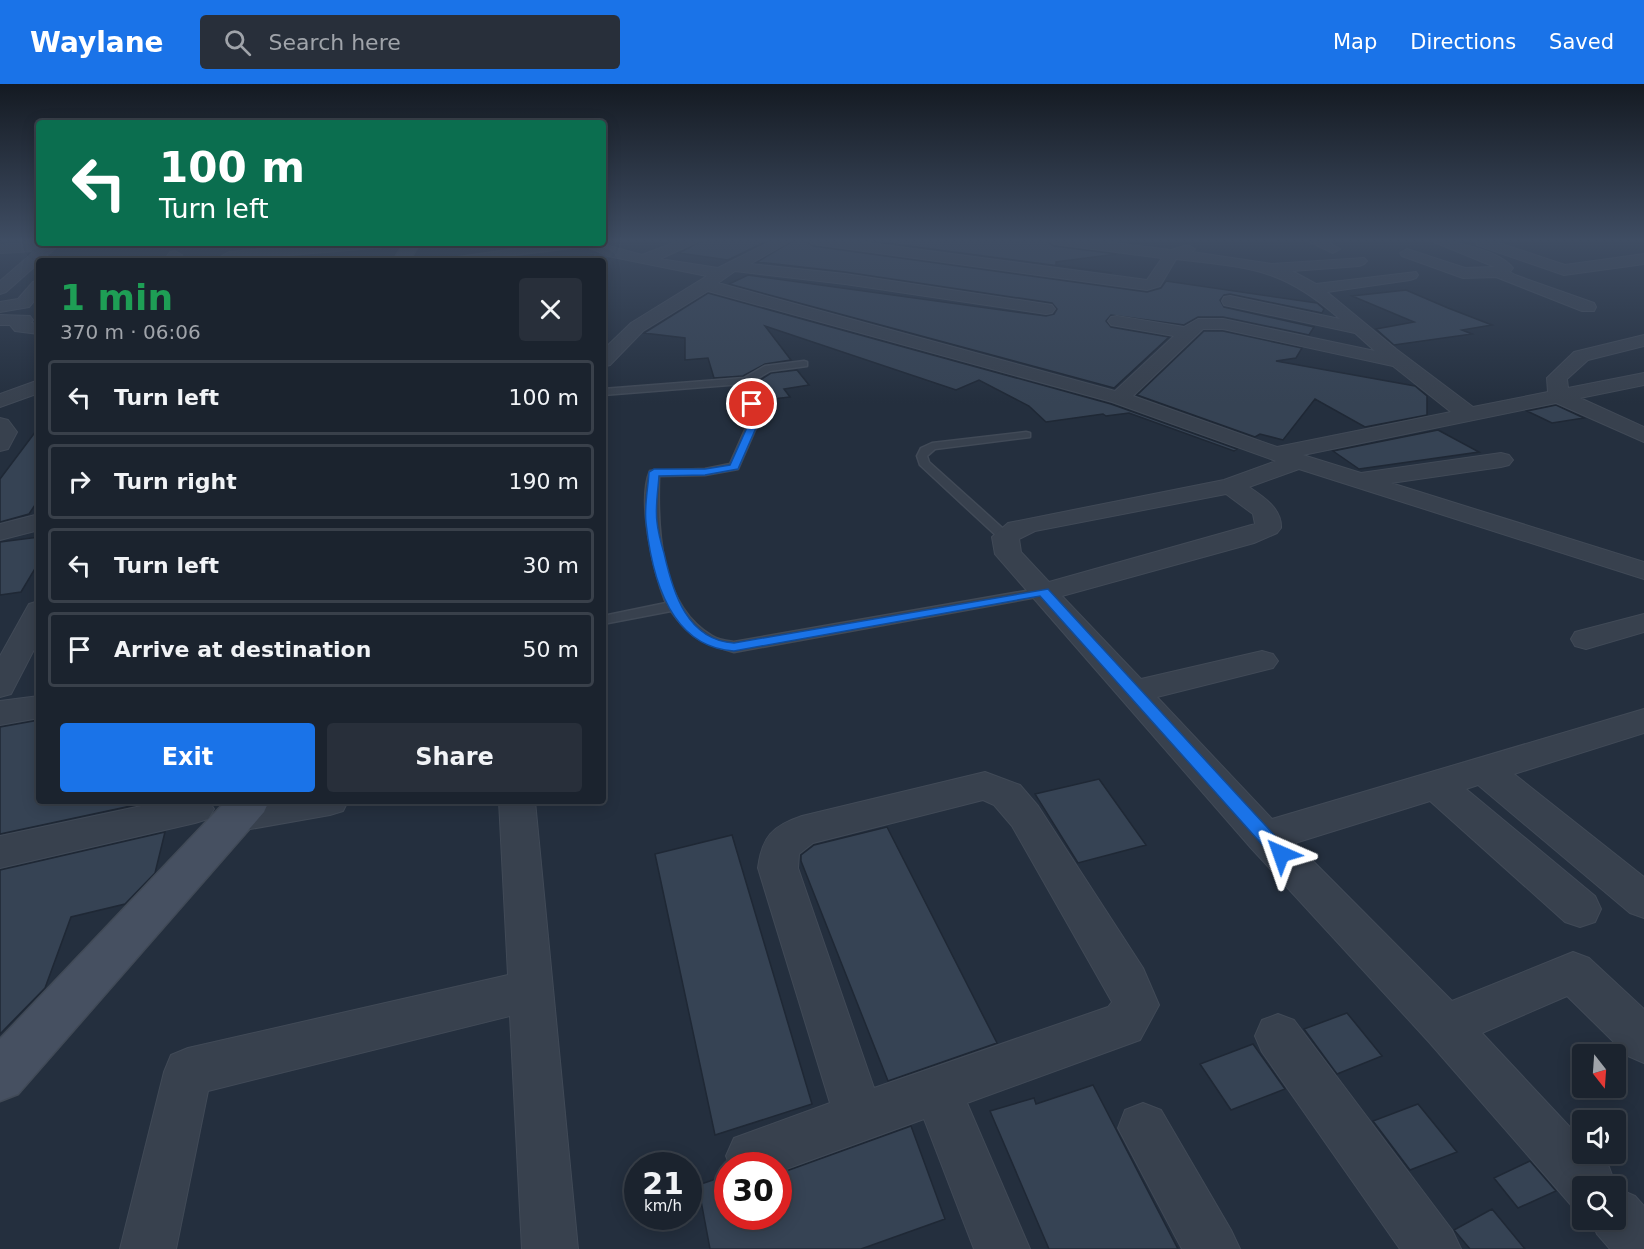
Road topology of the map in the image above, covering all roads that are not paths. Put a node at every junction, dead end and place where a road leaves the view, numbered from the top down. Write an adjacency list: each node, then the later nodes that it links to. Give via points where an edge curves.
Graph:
1 (30, 294): 8 (street, via 20,304)
2 (689, 294): 17 (street, via 637,327)
3 (765, 294): 25 (street)
4 (947, 294): 10 (street)
5 (1320, 294): 14 (street)
6 (1556, 294): 9 (street)
7 (1230, 301): 14 (street)
8 (0, 307)
9 (1588, 307)
10 (1046, 309)
11 (0, 320): 13 (street, via 20,319 24,320 21,327)
12 (1117, 321): 15 (street)
13 (36, 329)
14 (1362, 329): 18 (street)
15 (1187, 333): 18 (street, via 1198,324 1212,322); 25 (street)
16 (1644, 340): 24 (street, via 1581,356 1557,378)
17 (606, 358)
18 (1400, 362): 27 (street)
19 (804, 364): 21 (lane, via 768,368)
20 (1644, 379): 24 (street)
21 (746, 381): 23 (lane); 41 (lane, via 754,421 734,467 705,472 654,472 651,522)
22 (36, 387): 26 (street)
23 (606, 392)
24 (1558, 396): 27 (street); 30 (street)
25 (1119, 398): 32 (street)
26 (0, 401)
27 (1469, 415): 32 (street)
28 (0, 425): 31 (street, via 6,432)
29 (1026, 435): 38 (lane, via 932,446 922,456 924,463)
30 (1644, 435)
31 (0, 444)
32 (1287, 457): 34 (street); 35 (street)
33 (1502, 460): 34 (street)
34 (1357, 480): 39 (street)
35 (1230, 486): 38 (street, via 1031,524); 40 (street, via 1264,511 1268,528)
36 (36, 523): 37 (street)
37 (0, 532)
38 (1005, 537): 40 (street, via 1008,554)
39 (1644, 572)
40 (1043, 592): 41 (lane, via 734,647 718,646 698,637); 48 (street)
41 (674, 606): 43 (lane)
42 (36, 616): 47 (street)
43 (606, 619)
44 (1644, 623): 45 (street)
45 (1586, 639)
46 (1262, 661): 48 (street)
47 (0, 686)
48 (1134, 692): 58 (street)
49 (36, 707): 50 (street)
50 (0, 713)
51 (1644, 721): 52 (street)
52 (1484, 770): 53 (street); 60 (street)
53 (1436, 785): 58 (street); 61 (street)
54 (293, 804): 56 (street)
55 (517, 804): 62 (street)
56 (244, 808): 66 (street)
57 (195, 809): 59 (street)
58 (1265, 837): 63 (street)
59 (0, 852)
60 (1644, 902)
61 (1581, 909)
62 (531, 990): 74 (street, via 188,1072); 75 (street)
63 (1445, 1026): 65 (street, via 1573,972); 71 (street)
64 (1278, 1036): 78 (street)
65 (1644, 1040)
66 (0, 1076)
67 (937, 1091): 68 (street); 68 (street, via 1124,1024 1136,1005 1127,982 1025,816 1007,795 985,786 802,831 780,847 778,868); 76 (street)
68 (860, 1119): 70 (street)
69 (1143, 1128): 77 (street)
70 (764, 1152)
71 (1581, 1176)
72 (1626, 1226): 73 (street)
73 (1644, 1246)
74 (148, 1249)
75 (550, 1249)
76 (1002, 1249)
77 (1212, 1249)
78 (1433, 1249)

